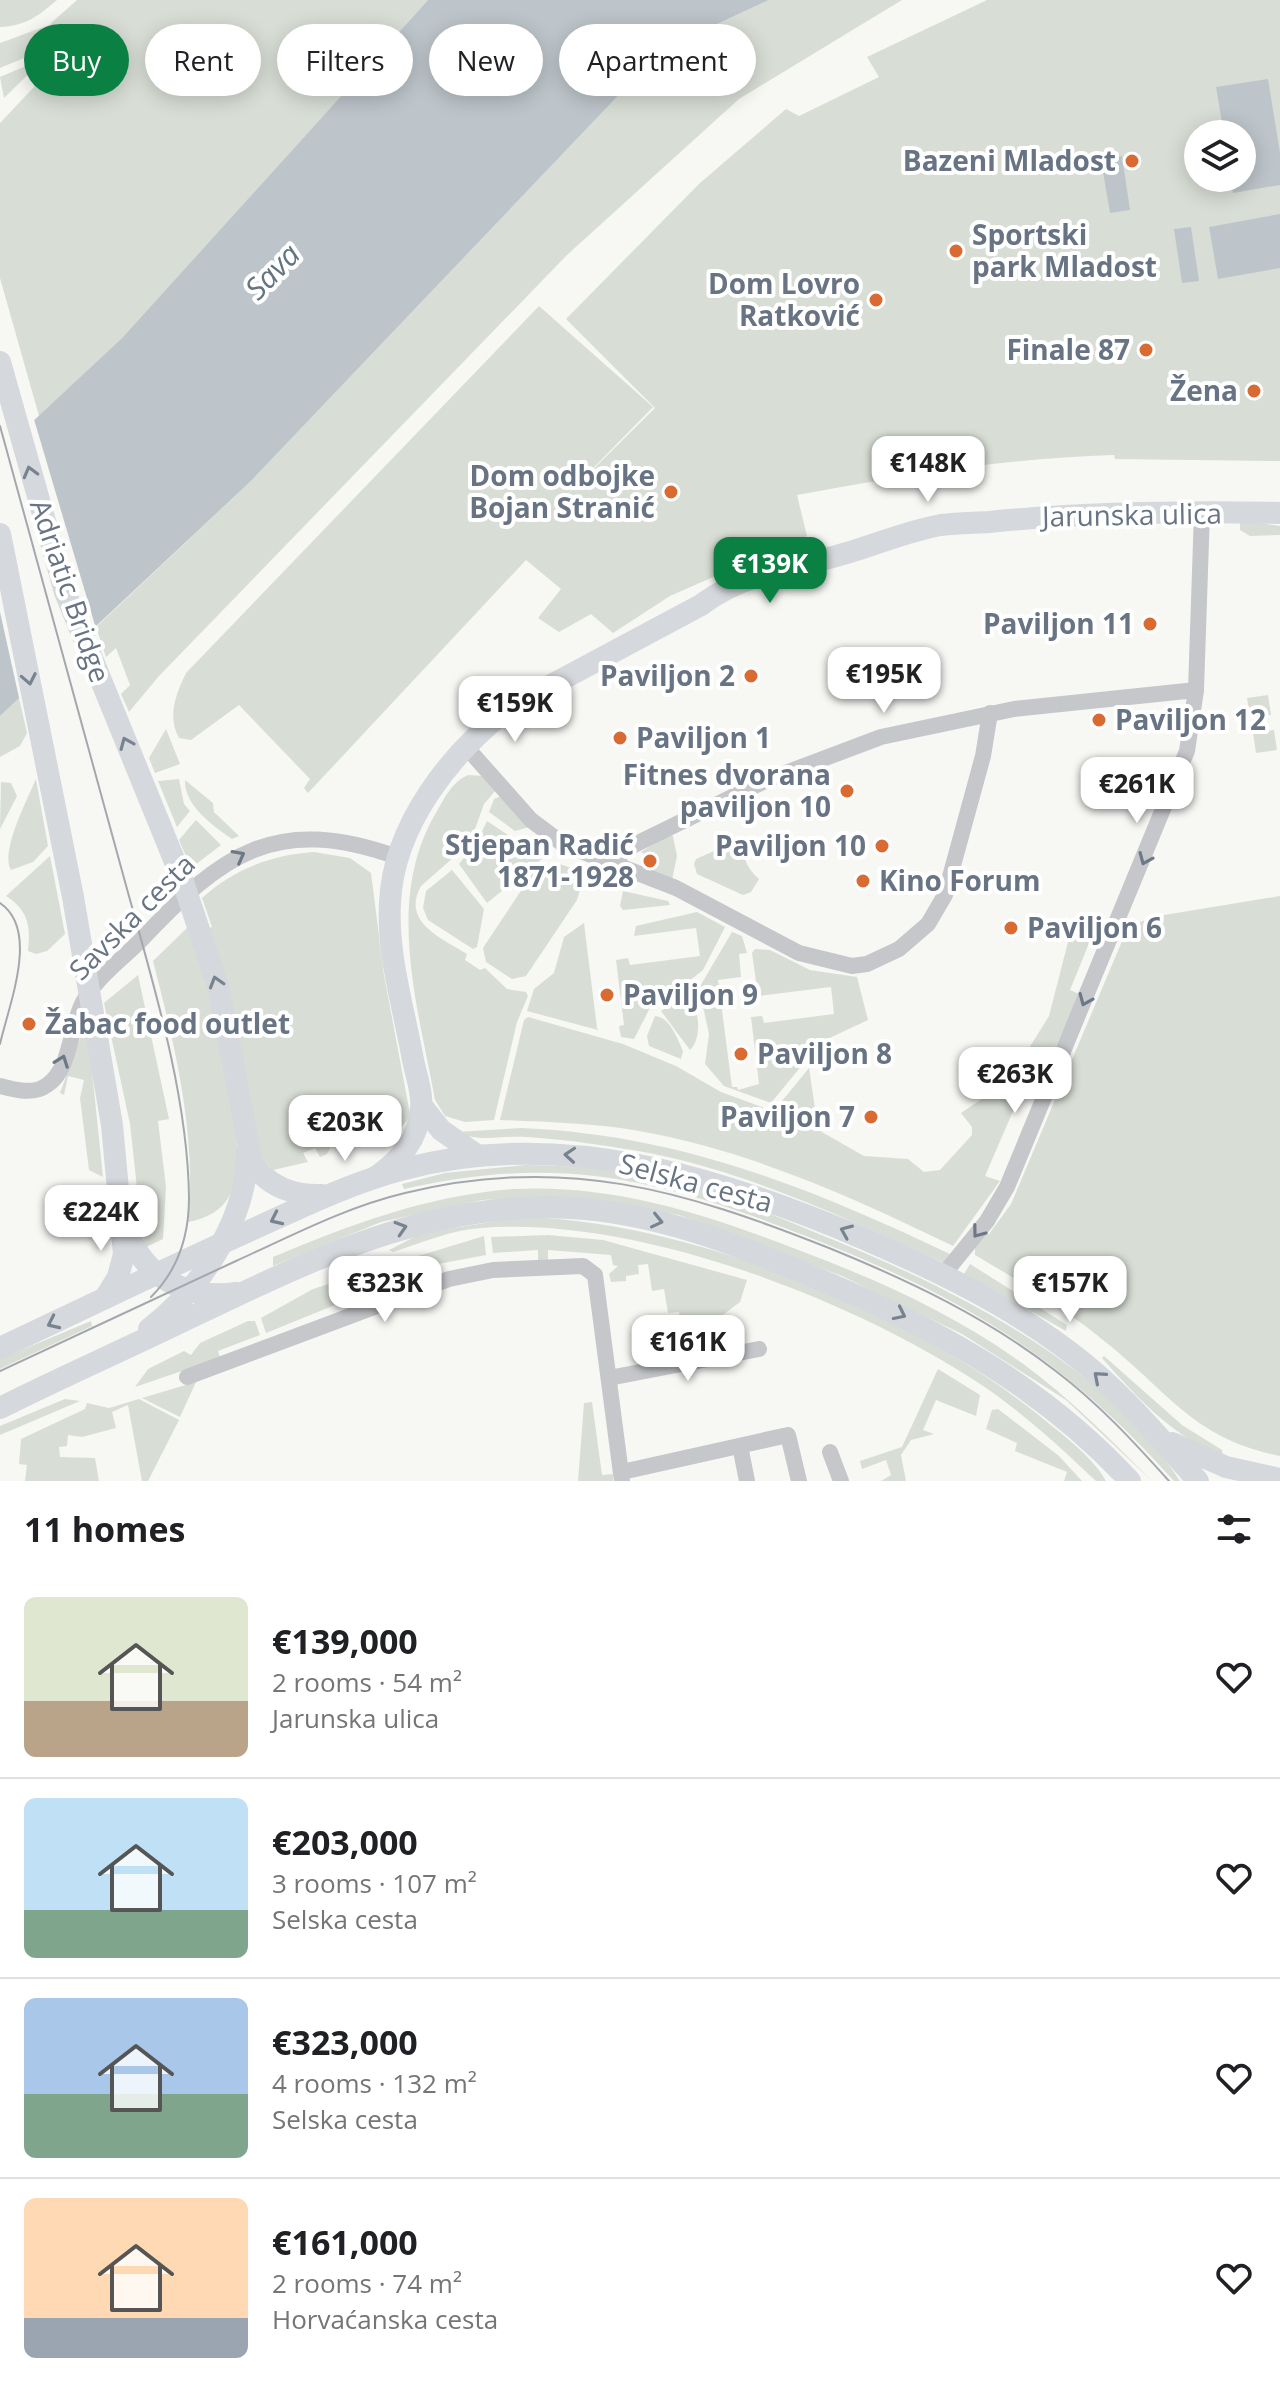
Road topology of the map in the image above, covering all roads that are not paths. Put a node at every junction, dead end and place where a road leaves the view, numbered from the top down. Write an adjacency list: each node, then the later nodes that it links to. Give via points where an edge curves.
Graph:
1 (0, 362): 12 (main road, Adriatic Bridge, one-way to 1, via 228,1025 194,913 65,592)
2 (1202, 512): 3 (main road, Jarunska ulica); 5 (street); 7 (main road, Jarunska ulica, via 1062,514 984,522 822,559 701,605 618,648 512,706)
3 (1280, 513)
4 (0, 534): 16 (main road, Adriatic Bridge, one-way to 16, via 73,897)
5 (1196, 690): 6 (street); 19 (street, one-way to 19, via 1192,733 1177,781 1007,1187)
6 (990, 713): 9 (street, via 881,737 807,764 636,844); 9 (street, via 945,895 928,924 899,949 867,964 839,965 799,953 704,901)
7 (468, 749): 8 (main road, Jarunska ulica, via 421,805); 9 (street, via 546,834)
8 (397, 857): 10 (street, Savska cesta, one-way to 8, via 32,1090 52,1081 94,987 205,878 255,848 311,838); 11 (main road, Jarunska ulica, via 391,937)
9 (611, 861)
10 (0, 1086)
11 (422, 1106): 13 (main road, via 441,1130); 14 (main road, via 406,1150)
12 (247, 1143): 15 (main road, via 252,1162 269,1181 297,1194); 17 (main road, via 243,1190)
13 (478, 1156): 14 (main road, Selska cesta); 19 (main road, Selska cesta, one-way to 13, via 814,1218 680,1173 575,1156)
14 (376, 1177): 15 (main road, Selska cesta)
15 (332, 1193): 17 (main road, Selska cesta, one-way to 17)
16 (123, 1218): 18 (main road, via 136,1250); 22 (main road, via 121,1267)
17 (221, 1244): 18 (main road, Selska cesta); 21 (main road)
18 (156, 1274): 21 (main road); 22 (main road, Selska cesta)
19 (943, 1275): 29 (main road, Selska cesta, one-way to 19, via 1072,1353 994,1301)
20 (251, 1289): 21 (main road, via 230,1294); 25 (main road, Selska cesta); 31 (main road, Selska cesta, one-way to 31, via 350,1245 447,1216 552,1207 652,1219 799,1270 941,1334 1056,1409)
21 (188, 1290): 25 (main road, via 155,1325)
22 (105, 1298): 23 (main road, Selska cesta, one-way to 23)
23 (0, 1348)
24 (759, 1349): 27 (street)
25 (102, 1361): 28 (main road, Selska cesta)
26 (187, 1377): 27 (street, via 449,1279 493,1270 583,1266 595,1275)
27 (609, 1378): 33 (street)
28 (0, 1408)
29 (1154, 1432): 34 (main road, via 1209,1462); 40 (main road, Selska cesta)
30 (740, 1446): 33 (street); 35 (street); 36 (street, via 788,1435)
31 (1101, 1450): 38 (main road); 39 (main road, Selska cesta)
32 (830, 1452): 37 (street)
33 (622, 1476)
34 (1280, 1479)
35 (747, 1481)
36 (799, 1481)
37 (841, 1481)
38 (1112, 1481)
39 (1130, 1481)
40 (1198, 1481)

